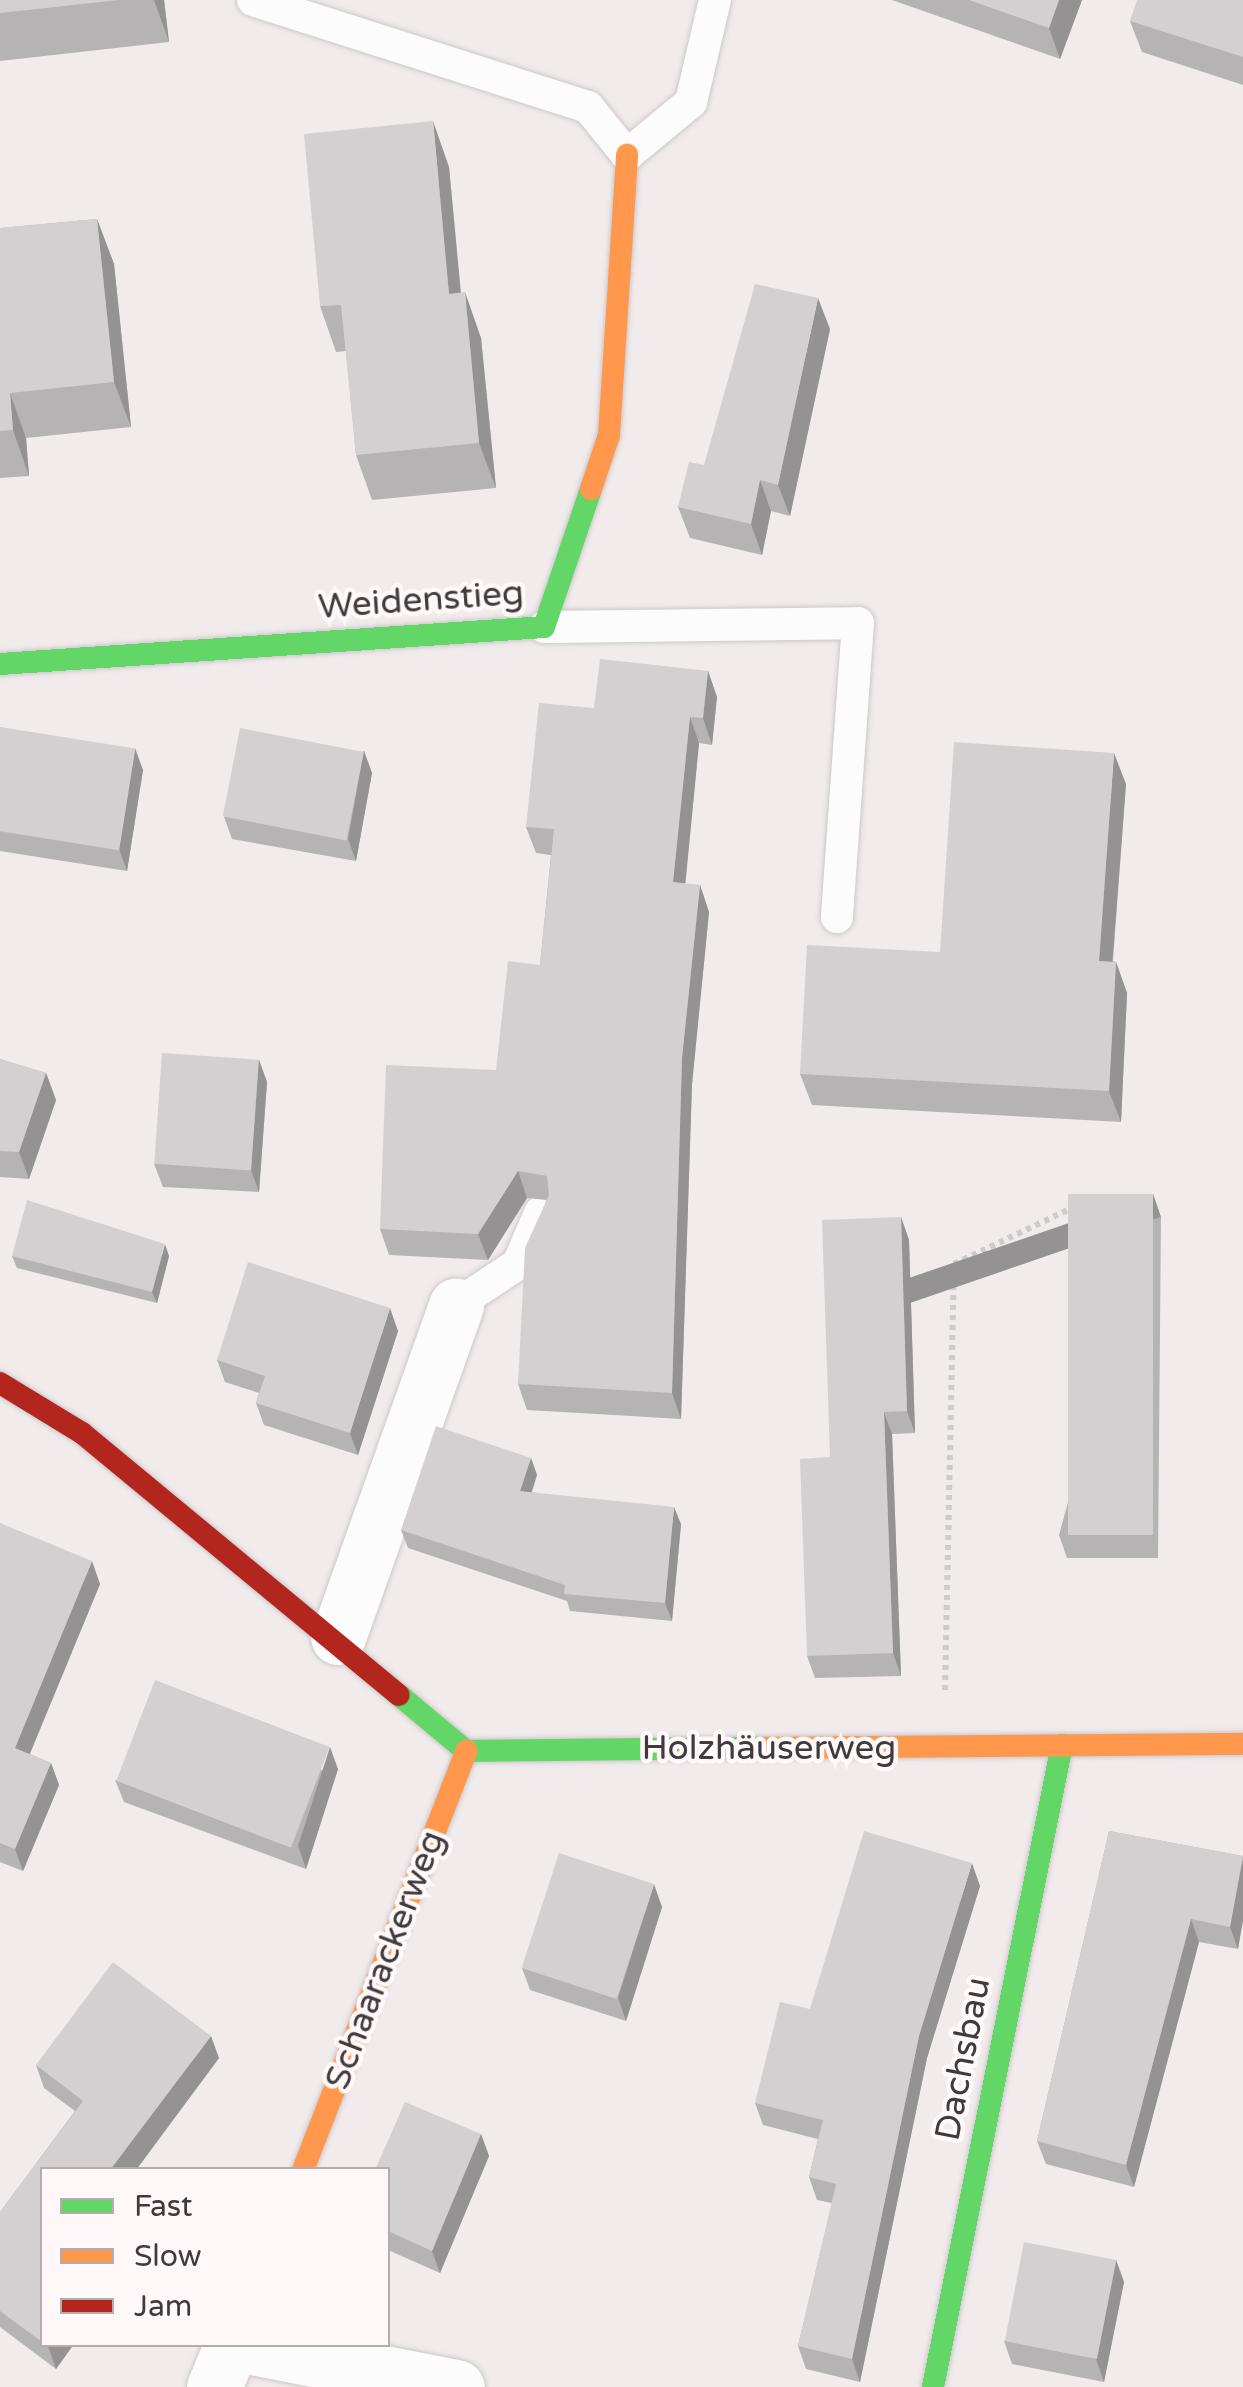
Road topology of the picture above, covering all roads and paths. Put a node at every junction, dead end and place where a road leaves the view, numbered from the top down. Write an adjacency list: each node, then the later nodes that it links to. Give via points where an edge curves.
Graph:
1 (253, 0): 3 (lane, via 588,107)
2 (715, 0): 3 (lane, via 691,102)
3 (628, 155): 4 (street, Weidenstieg, via 609,435)
4 (544, 627): 5 (street, Weidenstieg); 6 (lane, via 858,623)
5 (0, 664)
6 (837, 917)
7 (1080, 1204): 13 (path, via 954,1264)
8 (540, 1213): 9 (lane, via 518,1264)
9 (456, 1306): 11 (street)
10 (0, 1383): 11 (street, via 82,1434)
11 (338, 1638): 15 (street)
12 (1243, 1744): 14 (street, Holzhäuserweg)
13 (944, 1746): 14 (street, Holzhäuserweg); 15 (street, Holzhäuserweg)
14 (1062, 1746): 21 (street, Dachsbau)
15 (466, 1750): 16 (street, Schaarackerweg)
16 (304, 2167)
17 (234, 2347): 19 (street)
18 (250, 2347): 20 (street)
19 (214, 2387)
20 (457, 2387)
21 (933, 2387)

